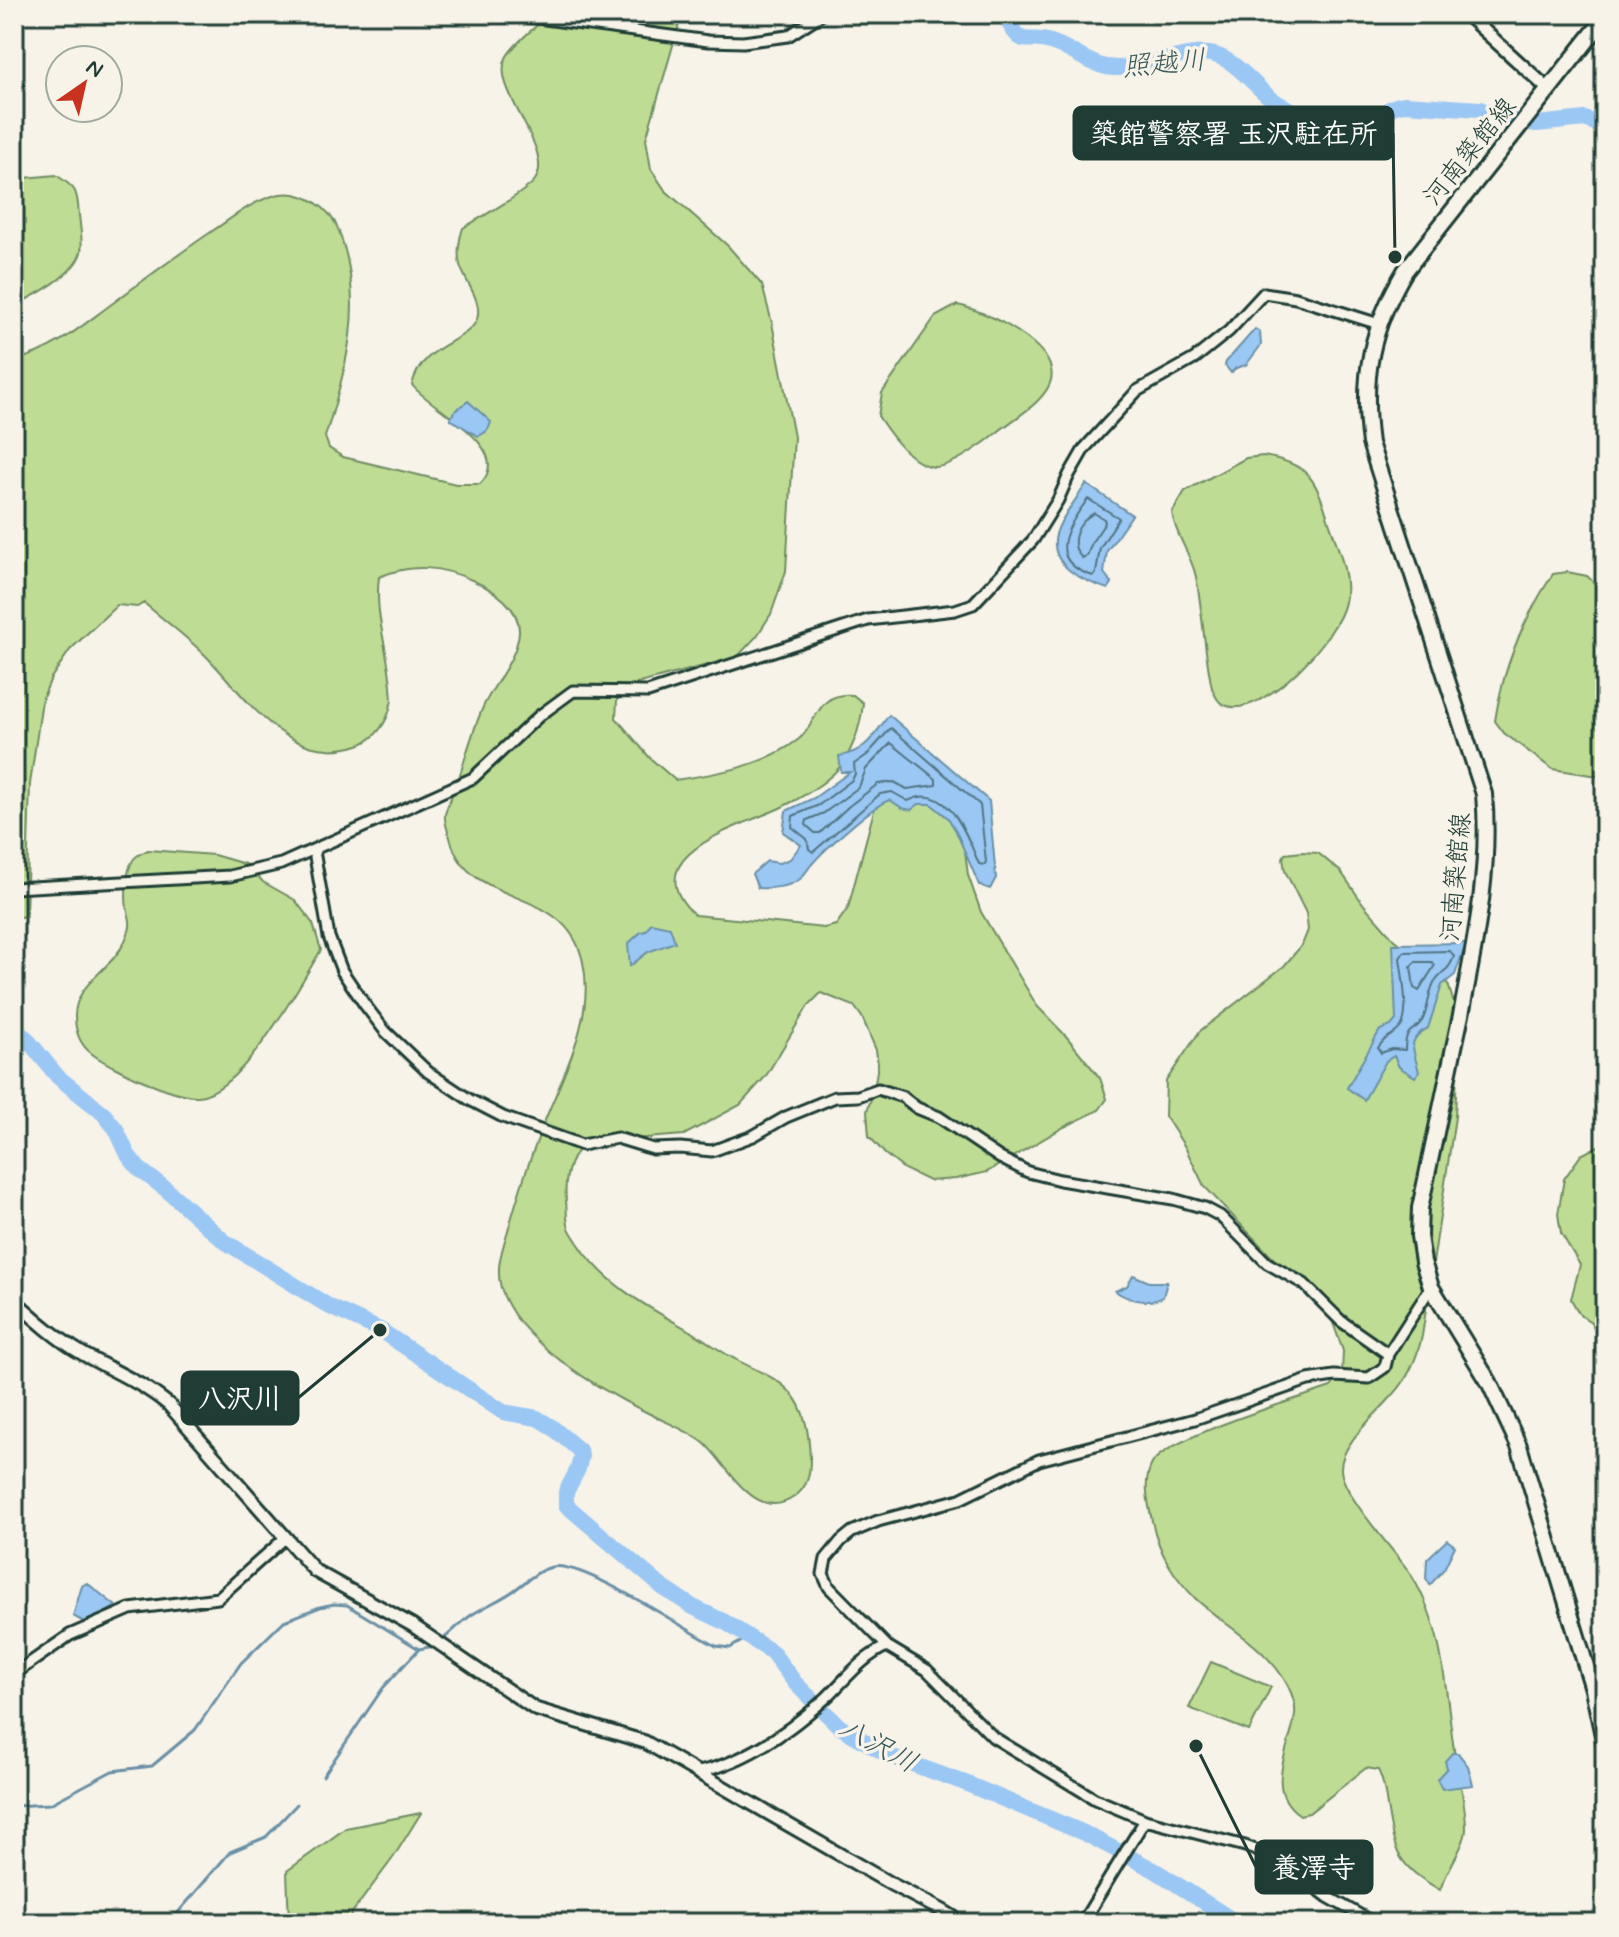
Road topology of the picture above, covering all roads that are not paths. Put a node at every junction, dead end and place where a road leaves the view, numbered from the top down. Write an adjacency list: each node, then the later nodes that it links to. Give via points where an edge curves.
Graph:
1 (508, 14): 2 (street, via 743,42 788,36)
2 (822, 14)
3 (1466, 14): 5 (street)
4 (1605, 18): 5 (main road, 河南築館線)
5 (1544, 94): 6 (main road, 河南築館線, via 1405,271)
6 (1379, 324): 7 (street, via 1264,293 1229,331 1194,359 1137,391 1117,412 1084,449 1033,540 973,604 868,620 648,692 573,691 473,778); 9 (main road, 河南築館線, via 1367,377 1370,443 1481,783 1487,828 1472,959 1420,1208 1419,1236)
7 (314, 851): 8 (street, via 230,876); 11 (street, via 329,937 342,971 365,1005 428,1072 503,1117 582,1145 617,1138 653,1149 712,1151 835,1097 878,1089 903,1097 1028,1172 1205,1208 1267,1263 1304,1284 1341,1321)
8 (14, 888)
9 (1431, 1287): 11 (street); 15 (main road, 河南築館線, via 1489,1382 1519,1446)
10 (14, 1300): 12 (street, via 45,1329 169,1405)
11 (1388, 1354): 13 (street, via 1385,1367 1369,1378 1308,1380 1195,1419 1039,1460 960,1499 852,1532 826,1559 823,1574 829,1587)
12 (285, 1538): 14 (street, via 218,1598 130,1609 70,1635); 16 (street, via 315,1571 446,1647 535,1709 645,1742)
13 (887, 1646): 16 (street, via 872,1652 808,1713 746,1757); 17 (street, via 927,1670 993,1737 1095,1799)
14 (14, 1674)
15 (1605, 1745)
16 (699, 1772): 18 (street)
17 (1145, 1820): 19 (street); 20 (street, via 1266,1854)
18 (956, 1923)
19 (1082, 1923)
20 (1374, 1923)

